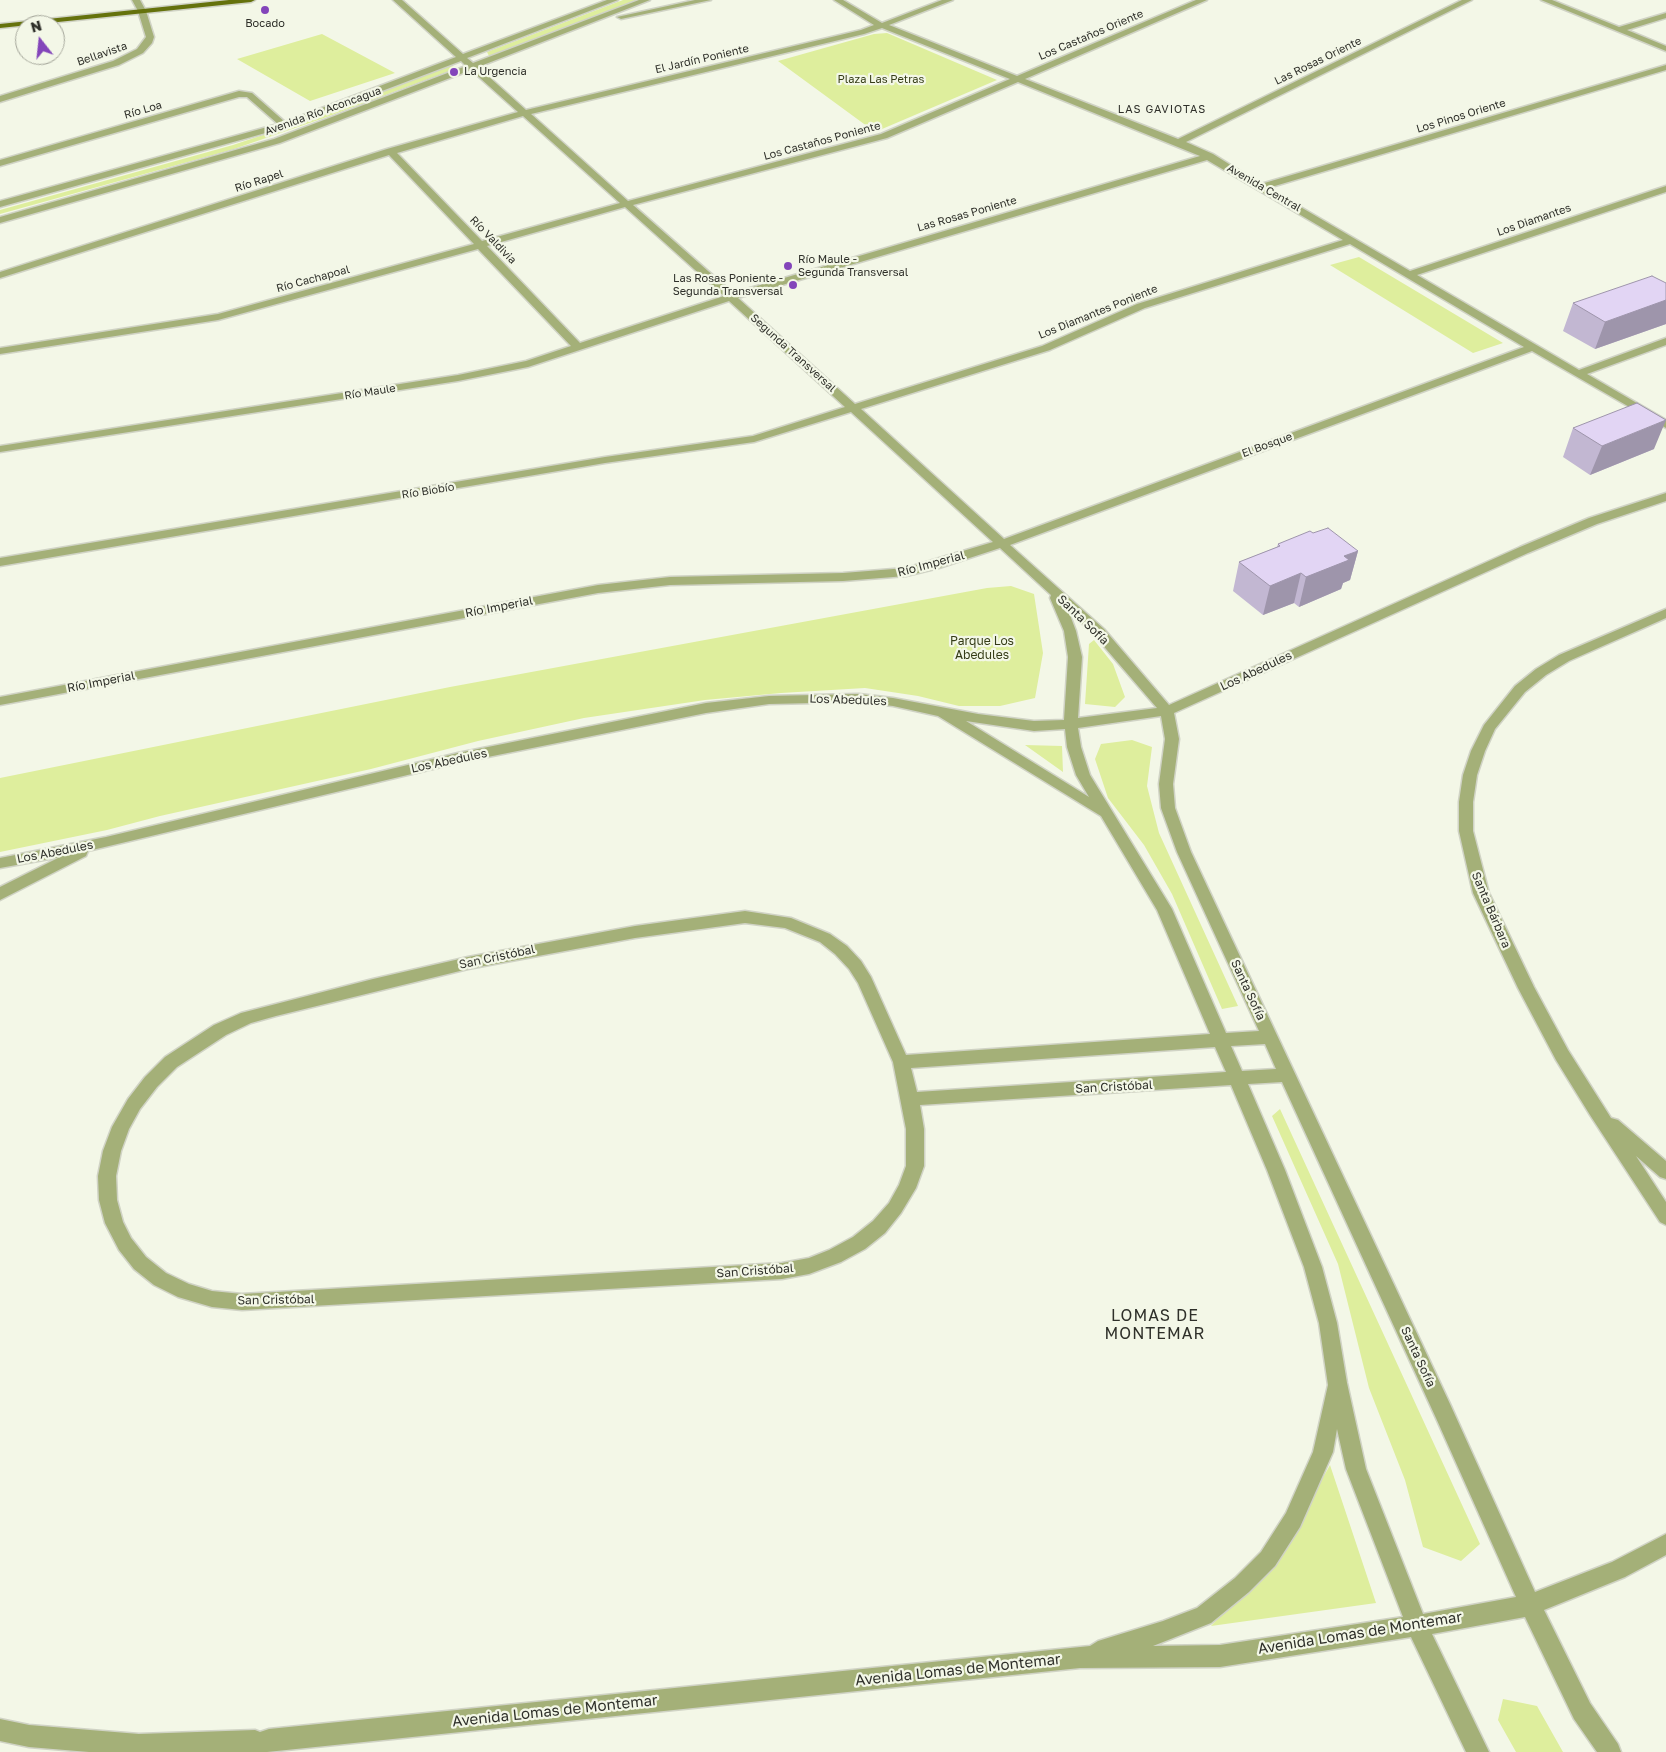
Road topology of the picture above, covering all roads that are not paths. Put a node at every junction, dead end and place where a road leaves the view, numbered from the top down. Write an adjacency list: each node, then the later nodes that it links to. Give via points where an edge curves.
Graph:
1 (202, 0): 12 (main road)
2 (251, 0): 12 (main road)
3 (397, 0): 19 (street, Segunda Transversal)
4 (614, 0): 19 (street, Avenida Río Aconcagua)
5 (646, 0): 16 (street, Avenida Río Aconcagua)
6 (707, 0): 16 (street)
7 (838, 0): 15 (street, Avenida Central)
8 (949, 0): 15 (street, El Jardín Poniente)
9 (1202, 0): 22 (street, Los Castaños Oriente)
10 (1468, 0): 26 (street, Las Rosas Oriente)
11 (1544, 0): 17 (street)
12 (139, 6): 14 (main road); 23 (street, Bellavista, via 150,37 140,51 116,63)
13 (1666, 16): 17 (street)
14 (0, 24)
15 (882, 25): 22 (street, Avenida Central); 24 (street, El Jardín Poniente)
16 (576, 27): 20 (street, Avenida Río Aconcagua)
17 (1619, 30): 18 (street)
18 (1666, 49)
19 (462, 57): 20 (street, Segunda Transversal); 25 (street, Avenida Río Aconcagua)
20 (473, 66): 24 (street, Segunda Transversal); 34 (street, Avenida Río Aconcagua, via 277,141)
21 (1666, 67): 30 (street, Los Pinos Oriente)
22 (1016, 79): 26 (street, Avenida Central); 33 (street, Los Castaños Poniente, via 895,133)
23 (0, 99)
24 (525, 113): 27 (street, Río Rapel); 33 (street, Segunda Transversal)
25 (284, 125): 29 (street, Río Loa, via 249,95 238,94); 32 (street, Avenida Río Aconcagua)
26 (1179, 142): 28 (street, Avenida Central)
27 (390, 151): 36 (street, Río Valdivia); 38 (street, Río Rapel)
28 (1210, 156): 30 (street, Avenida Central); 39 (street, Las Rosas Poniente)
29 (0, 163)
30 (1262, 187): 35 (street, Avenida Central)
31 (1666, 189): 37 (street, Los Diamantes)
32 (0, 204)
33 (626, 204): 36 (street, Río Cachapoal); 39 (street, Segunda Transversal)
34 (0, 220)
35 (1353, 240): 37 (street, Avenida Central); 45 (street, Los Diamantes Poniente, via 1141,306 1046,348)
36 (481, 246): 42 (street, Río Valdivia); 43 (street, Río Cachapoal, via 218,317)
37 (1411, 274): 41 (street, Avenida Central)
38 (0, 275)
39 (731, 297): 42 (street, Río Maule); 45 (street, Segunda Transversal)
40 (1666, 341): 44 (street)
41 (1533, 346): 44 (street, Avenida Central); 49 (street, El Bosque)
42 (578, 347): 47 (street, Río Maule, via 528,364 458,378)
43 (0, 351)
44 (1578, 374): 46 (street, Avenida Central)
45 (854, 409): 49 (street, Segunda Transversal); 50 (street, Río Biobío, via 754,439 605,460)
46 (1666, 425)
47 (0, 449)
48 (1666, 497): 54 (street, Los Abedules, via 1541,543)
49 (1001, 544): 51 (street, Segunda Transversal); 53 (street, Río Imperial, via 935,565 886,575 670,581 598,589)
50 (0, 562)
51 (1052, 590): 54 (street, Santa Sofía, via 1099,632); 56 (street, Santa Sofía, via 1070,631 1075,657)
52 (1666, 613): 67 (street, Santa Bárbara, via 1564,658 1520,689 1488,728 1470,775 1466,802 1466,831 1481,893 1526,988)
53 (0, 701)
54 (1166, 711): 56 (street, Los Abedules); 61 (street, Santa Sofía, via 1172,739 1166,784 1168,808 1184,852)
55 (941, 712): 56 (street, Los Abedules, via 1034,726); 57 (street); 58 (street, Los Abedules, via 859,698 769,700 706,708 458,758)
56 (1071, 724): 57 (street, Santa Sofía, via 1083,775)
57 (1106, 814): 62 (street, Santa Sofía, via 1164,909)
58 (106, 842): 59 (street, Los Abedules); 60 (street)
59 (0, 863)
60 (0, 894)
61 (1269, 1037): 62 (street); 64 (street, Santa Sofía)
62 (1220, 1040): 63 (street); 65 (street, Santa Sofía)
63 (901, 1062): 66 (street, San Cristóbal); 66 (street, San Cristóbal, via 855,965 836,946 806,929 786,922 745,917 580,941 373,984 257,1015 220,1030 171,1062 134,1104 112,1151 108,1200 114,1223 140,1263 160,1279 212,1299 242,1302 782,1271 809,1266 859,1243 895,1208 915,1166 915,1129)
64 (1287, 1075): 65 (street, San Cristóbal); 72 (street, Santa Sofía)
65 (1238, 1079): 66 (street, San Cristóbal); 70 (street, Santa Sofía, via 1313,1267 1328,1323)
66 (910, 1099)
67 (1596, 1110): 68 (street, Santa Bárbara); 69 (street, Santa Bárbara)
68 (1666, 1172)
69 (1666, 1216)
70 (1336, 1384): 73 (street, Santa Sofía, via 1356,1469); 74 (street, via 1324,1452 1293,1520 1268,1559 1204,1616)
71 (1666, 1544): 72 (street, Avenida Lomas de Montemar, via 1618,1570)
72 (1530, 1605): 73 (street, Avenida Lomas de Montemar); 79 (street, Santa Sofía, via 1582,1710)
73 (1416, 1626): 74 (street, Avenida Lomas de Montemar, via 1220,1656); 78 (street, Santa Sofía)
74 (1080, 1657): 76 (street, Avenida Lomas de Montemar)
75 (0, 1730): 76 (street, via 29,1736 139,1745)
76 (269, 1740): 77 (street, Avenida Lomas de Montemar)
77 (237, 1752)
78 (1478, 1752)
79 (1610, 1752)

